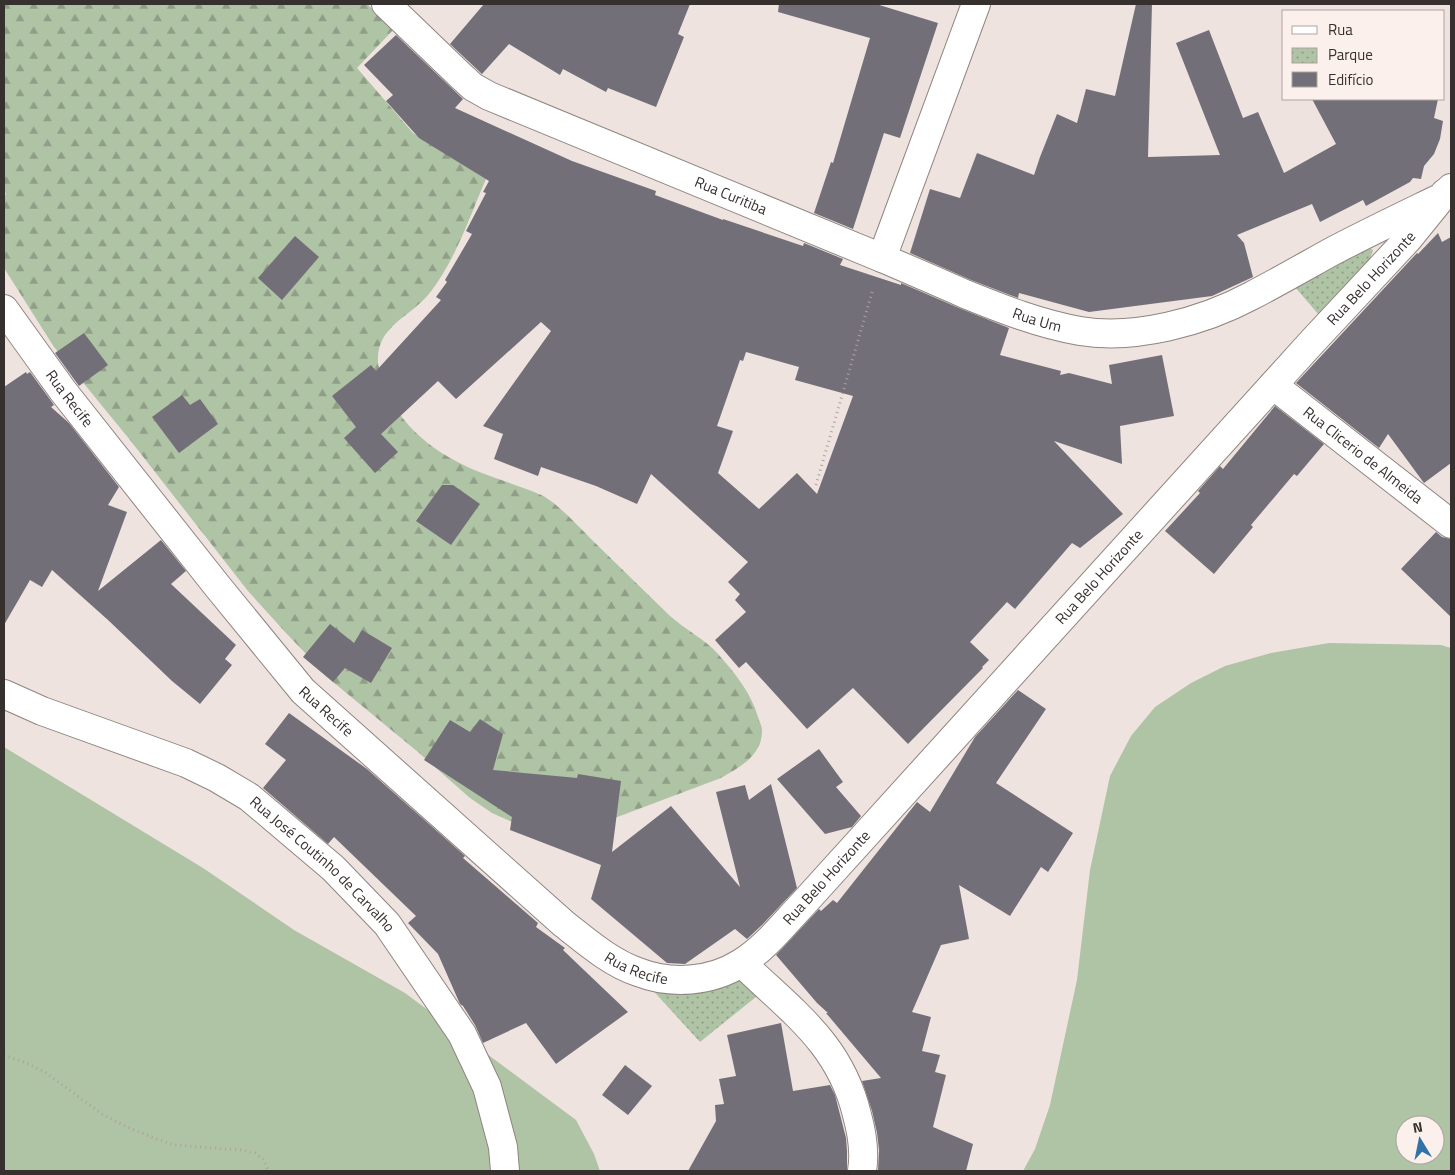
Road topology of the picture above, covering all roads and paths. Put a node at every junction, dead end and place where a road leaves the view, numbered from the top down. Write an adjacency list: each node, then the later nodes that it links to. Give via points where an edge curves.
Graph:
1 (386, 4): 4 (street, Rua Curitiba, via 473,87 489,96)
2 (976, 4): 4 (street)
3 (1448, 190): 4 (street, Rua Um, via 1250,297 1201,317 1133,332 1081,331 1046,323 1000,308); 6 (street, Rua Belo Horizonte, via 1408,239)
4 (882, 258): 7 (path)
5 (4, 309): 10 (street, Rua Recife, via 63,391 303,690 564,924 612,959 637,972 656,977 698,979)
6 (1273, 385): 8 (street, Rua Clicerio de Almeida); 10 (street, Rua Belo Horizonte, via 802,905)
7 (816, 485)
8 (1451, 524)
9 (4, 694): 13 (street, Rua José Coutinho de Carvalho, via 186,763 217,778 249,798 334,868 387,924 462,1034 487,1087 503,1147)
10 (742, 963): 14 (street, via 803,1020 834,1059 854,1100 858,1116 863,1148)
11 (4, 1055): 12 (path, via 46,1073 102,1114 125,1126 174,1145 254,1153 264,1160)
12 (269, 1171)
13 (505, 1171)
14 (862, 1171)

